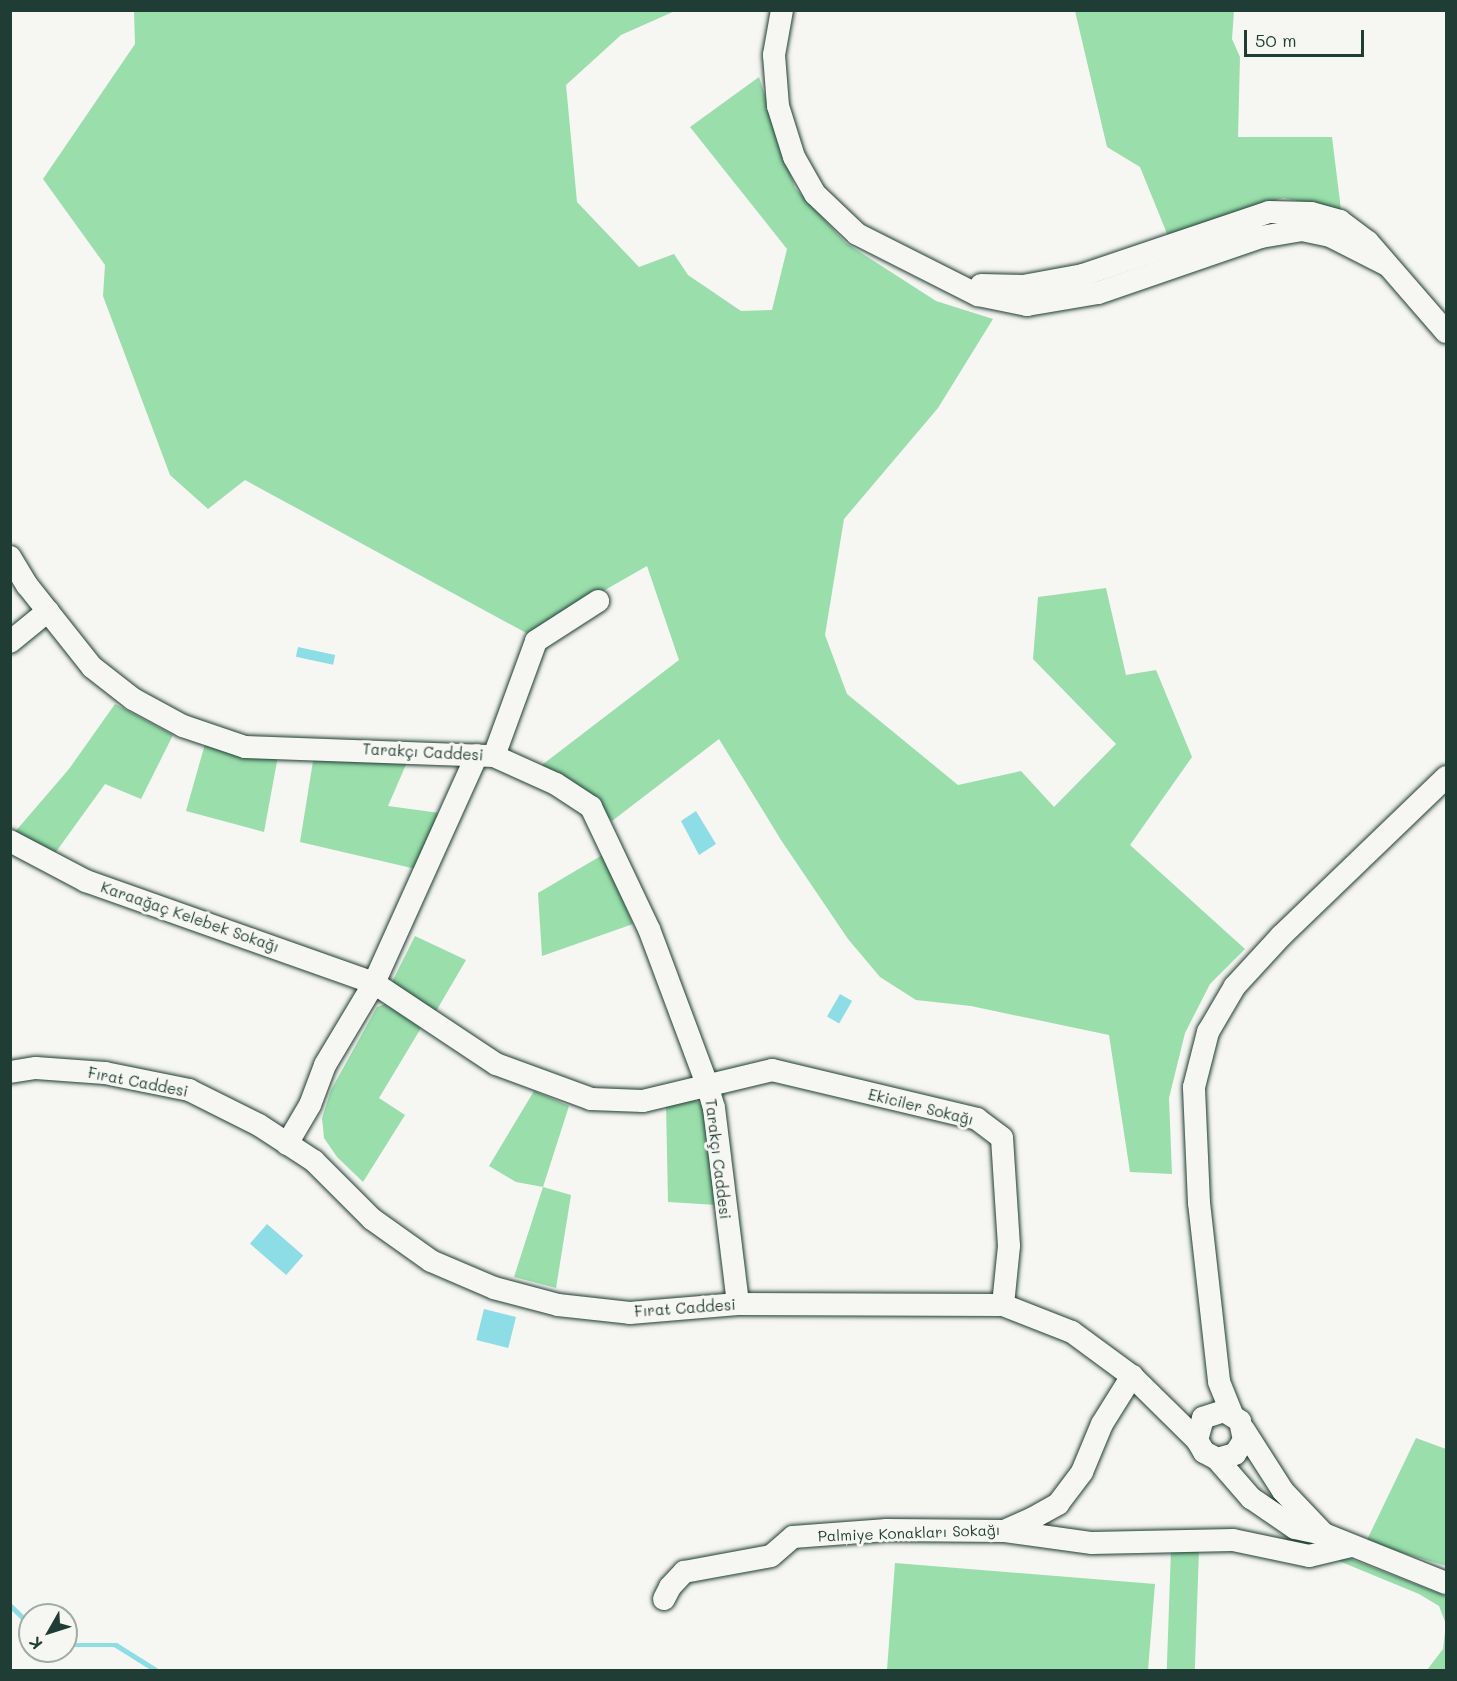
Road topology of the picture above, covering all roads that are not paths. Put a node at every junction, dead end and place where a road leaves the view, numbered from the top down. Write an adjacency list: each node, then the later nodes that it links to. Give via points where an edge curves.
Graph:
1 (782, 10): 2 (street, via 774,55 778,106 794,157 815,194 857,234 955,282 1023,286 1083,275 1269,212 1311,213 1340,221 1368,242)
2 (1446, 332)
3 (10, 557): 5 (street, Tarakçı Caddesi)
4 (598, 601): 7 (street, via 536,641)
5 (48, 611): 6 (street); 7 (street, Tarakçı Caddesi, via 92,668 133,699 183,726 245,747)
6 (10, 642)
7 (486, 756): 10 (street); 12 (street, Tarakçı Caddesi, via 556,784 591,807 649,929)
8 (1446, 777): 17 (street, via 1281,936 1235,986 1208,1032 1194,1087 1199,1203)
9 (10, 841): 10 (street, Karaağaç Kelebek Sokağı, via 86,881)
10 (374, 983): 12 (street, Karaağaç Kelebek Sokağı, via 496,1064 591,1099 643,1101); 13 (street, via 325,1065 310,1105)
11 (10, 1072): 13 (street, Fırat Caddesi, via 36,1068 105,1073 189,1090 259,1125)
12 (708, 1084): 14 (street, Tarakçı Caddesi); 15 (street, Ekiciler Sokağı, via 772,1070 976,1119 1002,1138 1009,1246)
13 (287, 1144): 14 (street, Fırat Caddesi, via 314,1161 372,1219 431,1261 494,1288 558,1305 630,1313)
14 (738, 1304): 15 (street, Fırat Caddesi)
15 (1003, 1305): 16 (street, Fırat Caddesi, via 1072,1332)
16 (1132, 1376): 18 (street, Fırat Caddesi); 23 (street, Palmiye Konakları Sokağı, via 1102,1424 1082,1472 1058,1504)
17 (1219, 1380): 19 (street); 20 (street)
18 (1175, 1414): 19 (street); 21 (street, Fırat Caddesi)
19 (1205, 1416): 20 (street, via 1215,1411); 21 (street)
20 (1238, 1422): 22 (street, via 1240,1449 1230,1457); 24 (street, via 1283,1491)
21 (1197, 1440): 22 (street, via 1204,1452)
22 (1217, 1458): 24 (street, via 1251,1498 1295,1528)
23 (1004, 1531): 25 (street, via 1092,1543 1233,1540 1309,1556); 27 (street, Palmiye Konakları Sokağı, via 887,1530 793,1537 771,1556 684,1572)
24 (1324, 1534): 25 (street)
25 (1351, 1546): 26 (street)
26 (1446, 1583)
27 (664, 1599)

